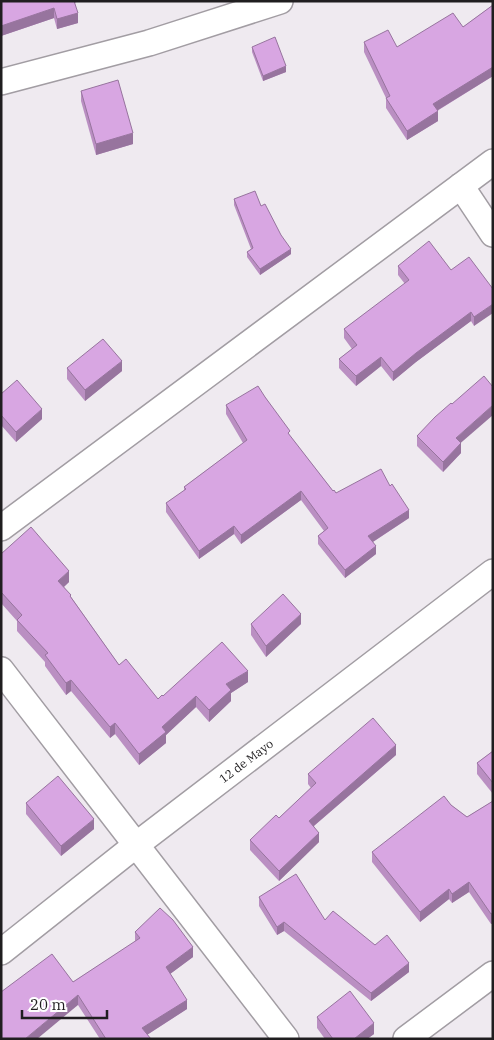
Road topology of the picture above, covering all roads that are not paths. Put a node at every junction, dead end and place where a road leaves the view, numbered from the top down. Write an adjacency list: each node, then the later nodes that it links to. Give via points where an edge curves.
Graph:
1 (280, 1): 2 (street, via 149,43)
2 (1, 82)
3 (493, 162): 4 (street)
4 (461, 186): 5 (street); 6 (street)
5 (493, 234)
6 (1, 528)
7 (493, 572): 9 (street, 12 de Mayo)
8 (1, 670): 9 (street)
9 (136, 846): 10 (street, 12 de Mayo); 12 (street)
10 (1, 952)
11 (493, 974): 13 (street)
12 (286, 1039)
13 (406, 1039)

